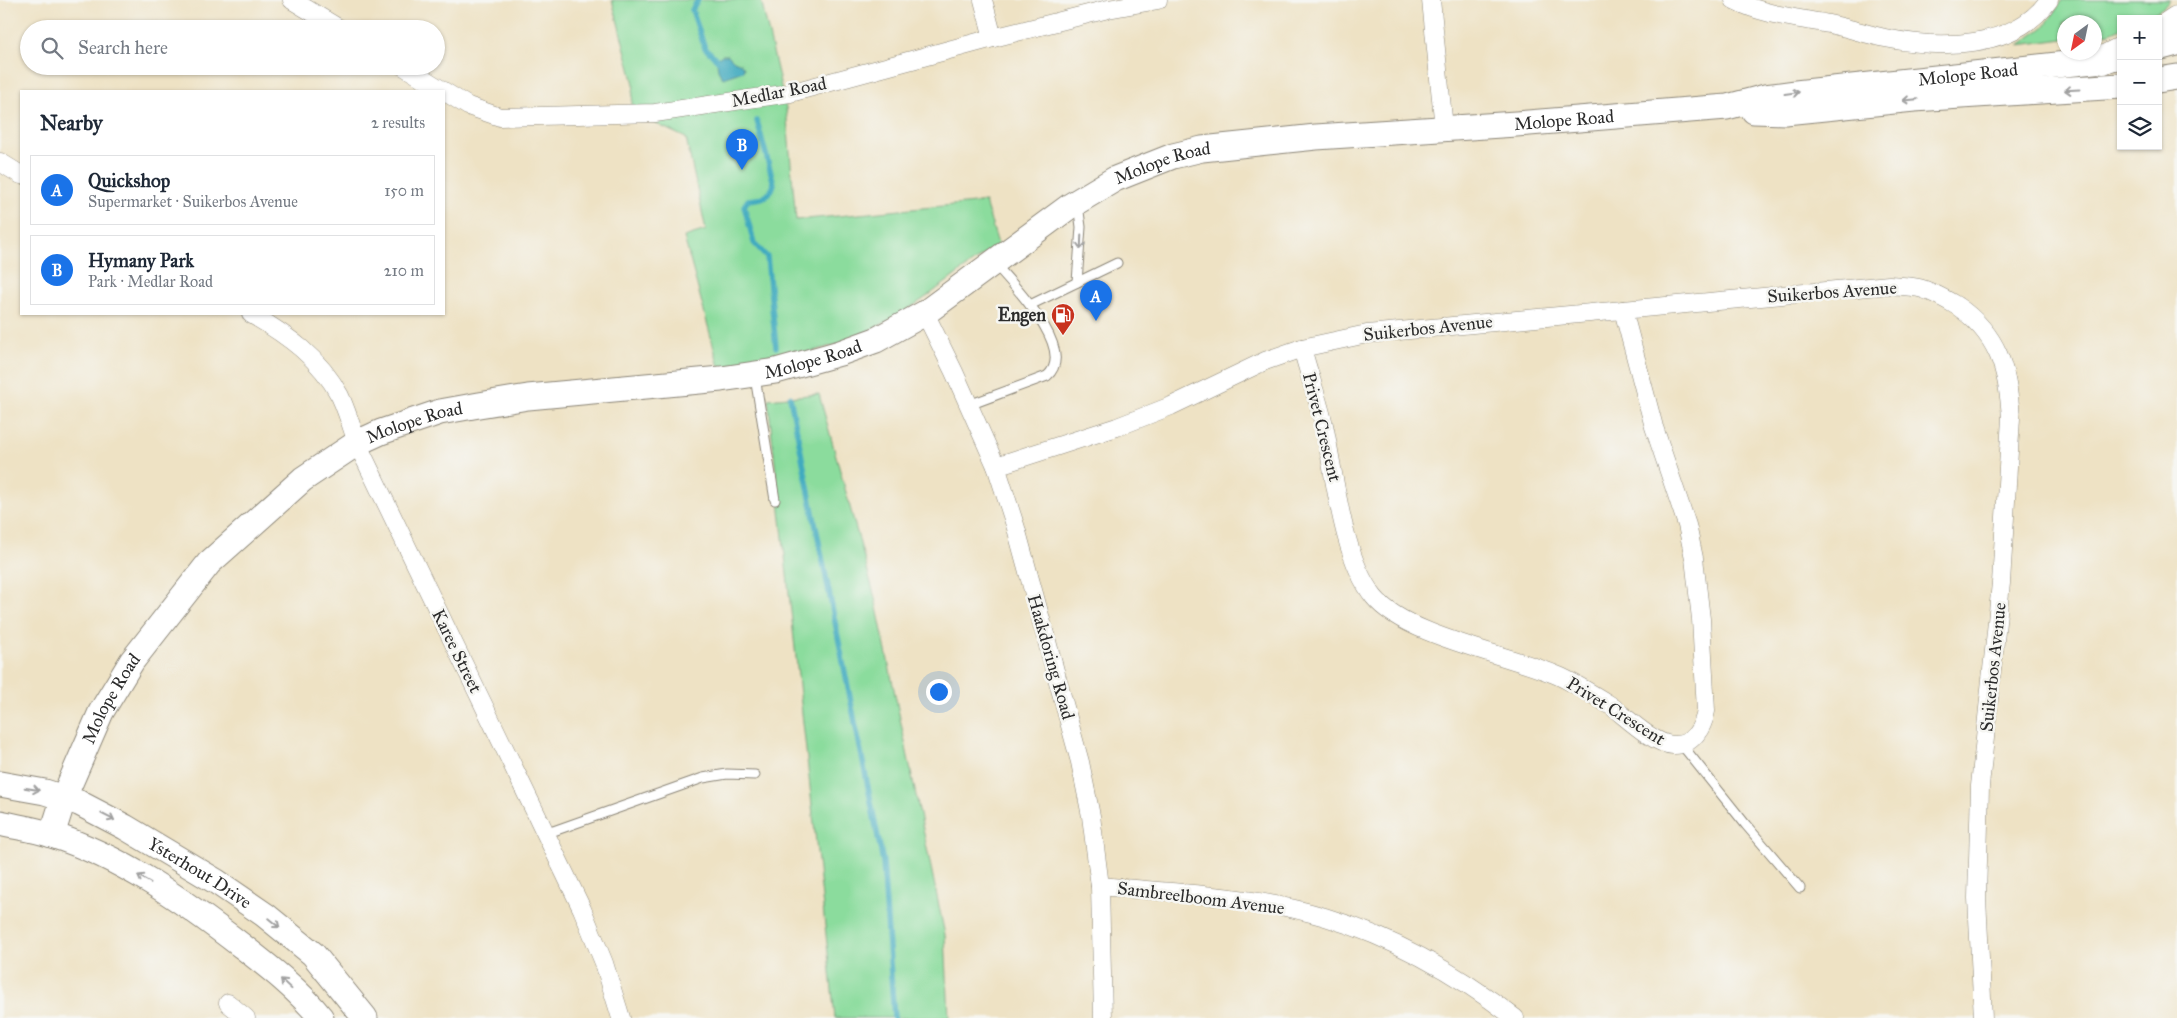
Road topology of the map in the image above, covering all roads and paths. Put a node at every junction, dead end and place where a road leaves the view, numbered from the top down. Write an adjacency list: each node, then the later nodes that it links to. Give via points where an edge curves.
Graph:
1 (292, 0): 7 (street)
2 (983, 0): 10 (street)
3 (1158, 0): 10 (street, Medlar Road)
4 (1431, 0): 21 (street)
5 (1734, 0): 6 (street, via 1776,14 1885,38 1948,43 1984,41 2012,32)
6 (2049, 0)
7 (325, 20)
8 (2177, 20): 9 (main road)
9 (2162, 29)
10 (993, 38): 19 (street, Medlar Road, via 790,93 638,114 500,117 468,106)
11 (2177, 44): 12 (street)
12 (2162, 47)
13 (2115, 56): 20 (street, Molope Road, one-way to 13, via 1796,92)
14 (418, 75): 18 (street, Medlar Road)
15 (2177, 77): 16 (street)
16 (2162, 79)
17 (2117, 86): 20 (street, Molope Road, one-way to 20, via 1914,99 1785,112)
18 (442, 90)
19 (445, 92)
20 (1727, 107): 21 (street, Molope Road)
21 (1444, 128): 24 (street, Molope Road, via 1202,149 1145,166)
22 (0, 162): 23 (street)
23 (20, 174)
24 (1077, 201): 25 (street, Molope Road); 27 (lane, one-way to 27, via 1081,227)
25 (993, 262): 28 (lane); 30 (street, Molope Road)
26 (1116, 263): 27 (lane)
27 (1077, 282): 28 (lane)
28 (1030, 305): 34 (lane, via 1056,355 1052,372)
29 (1622, 310): 32 (street, Suikerbos Avenue, via 1367,334); 38 (street, Privet Crescent, via 1654,427 1681,504 1694,558 1706,711 1699,732); 54 (street, Suikerbos Avenue, via 1888,285 1920,288 1944,298 1972,317 1992,340 2002,362 2011,418 2001,582 1980,786 1977,898)
30 (925, 313): 33 (street, Molope Road, via 876,340 840,354); 34 (street, Haakdoring Road)
31 (254, 315): 35 (street, Karee Street, via 299,344 327,375 340,397)
32 (1302, 348): 36 (street, Suikerbos Avenue, via 1241,371 1171,406 1117,427); 38 (street, Privet Crescent, via 1323,423 1352,555 1364,584 1376,599 1391,612 1431,632 1560,677 1583,688 1658,741)
33 (755, 374): 35 (street, Molope Road, via 479,405 409,421); 37 (lane)
34 (969, 405): 36 (street, Haakdoring Road)
35 (358, 443): 41 (street, Molope Road, via 302,479 209,563 132,661 101,712); 43 (street, Karee Street)
36 (996, 466): 45 (street, Haakdoring Road, via 1080,762)
37 (775, 500)
38 (1682, 745): 46 (lane)
39 (755, 775): 43 (lane, via 727,774 702,778)
40 (0, 784): 41 (street, Ysterhout Drive, one-way to 41)
41 (64, 797): 44 (street, Molope Road); 50 (street, Ysterhout Drive, one-way to 50, via 126,826 265,915 312,954)
42 (0, 823): 44 (street, Ysterhout Drive)
43 (545, 834): 51 (street, Karee Street, via 597,945)
44 (52, 835): 49 (street, Ysterhout Drive, one-way to 44, via 266,965 187,903 117,863)
45 (1100, 886): 52 (street, Haakdoring Road); 53 (street, Sambreelboom Avenue, via 1228,898 1325,917 1379,937 1440,966)
46 (1800, 888)
47 (228, 1003): 48 (street)
48 (246, 1018)
49 (321, 1018)
50 (365, 1018)
51 (620, 1018)
52 (1103, 1018)
53 (1514, 1018)
54 (1983, 1018)

